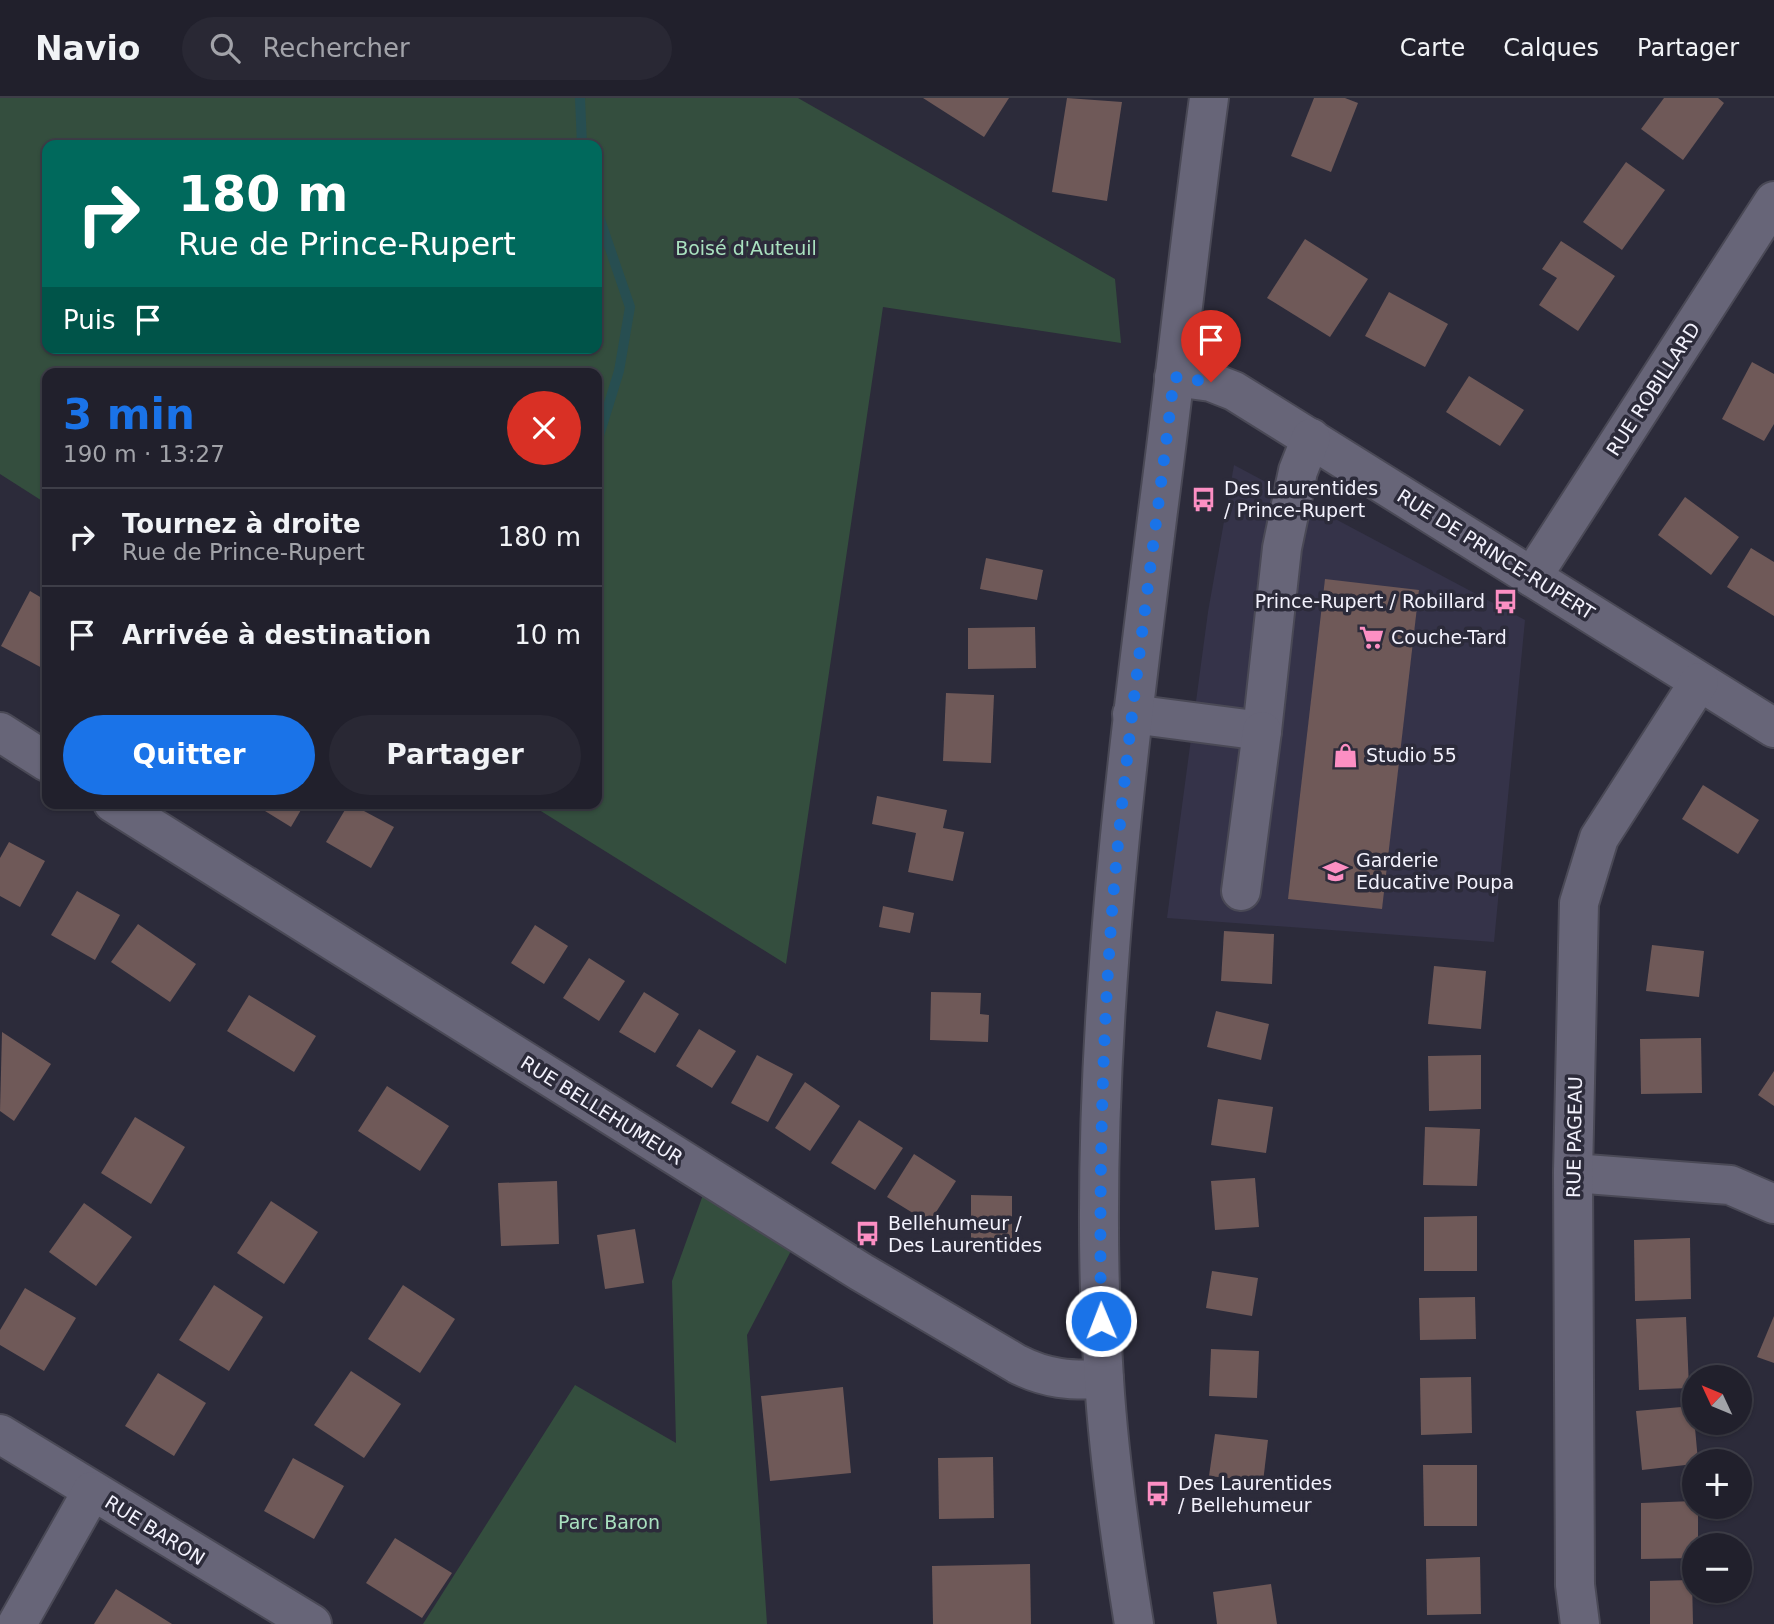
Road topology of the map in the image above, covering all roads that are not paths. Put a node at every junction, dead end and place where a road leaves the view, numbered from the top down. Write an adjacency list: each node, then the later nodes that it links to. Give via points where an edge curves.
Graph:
1 (1209, 98): 3 (street)
2 (1774, 201): 5 (street, RUE ROBILLARD)
3 (1174, 377): 4 (street, RUE DE PRINCE-RUPERT, via 1234,390); 7 (street)
4 (1311, 438): 5 (street, RUE DE PRINCE-RUPERT); 9 (street, via 1298,471 1282,548)
5 (1532, 577): 6 (street, RUE DE PRINCE-RUPERT)
6 (1699, 682): 8 (street, RUE DE PRINCE-RUPERT); 14 (street, RUE PAGEAU, via 1599,838 1579,903)
7 (1132, 714): 9 (street); 16 (street, via 1107,990 1101,1148)
8 (1774, 728)
9 (1262, 731): 13 (street)
10 (0, 732): 11 (street)
11 (42, 759)
12 (123, 809): 16 (street, RUE BELLEHUMEUR, via 850,1266 1017,1364 1055,1378)
13 (1241, 891)
14 (1573, 1173): 15 (street, via 1730,1185); 22 (street, RUE PAGEAU, via 1575,1585)
15 (1774, 1204)
16 (1104, 1379): 21 (street, via 1113,1482)
17 (0, 1434): 18 (street, RUE BARON)
18 (92, 1491): 19 (street); 20 (street, RUE BARON)
19 (17, 1624)
20 (312, 1624)
21 (1134, 1624)
22 (1580, 1624)

